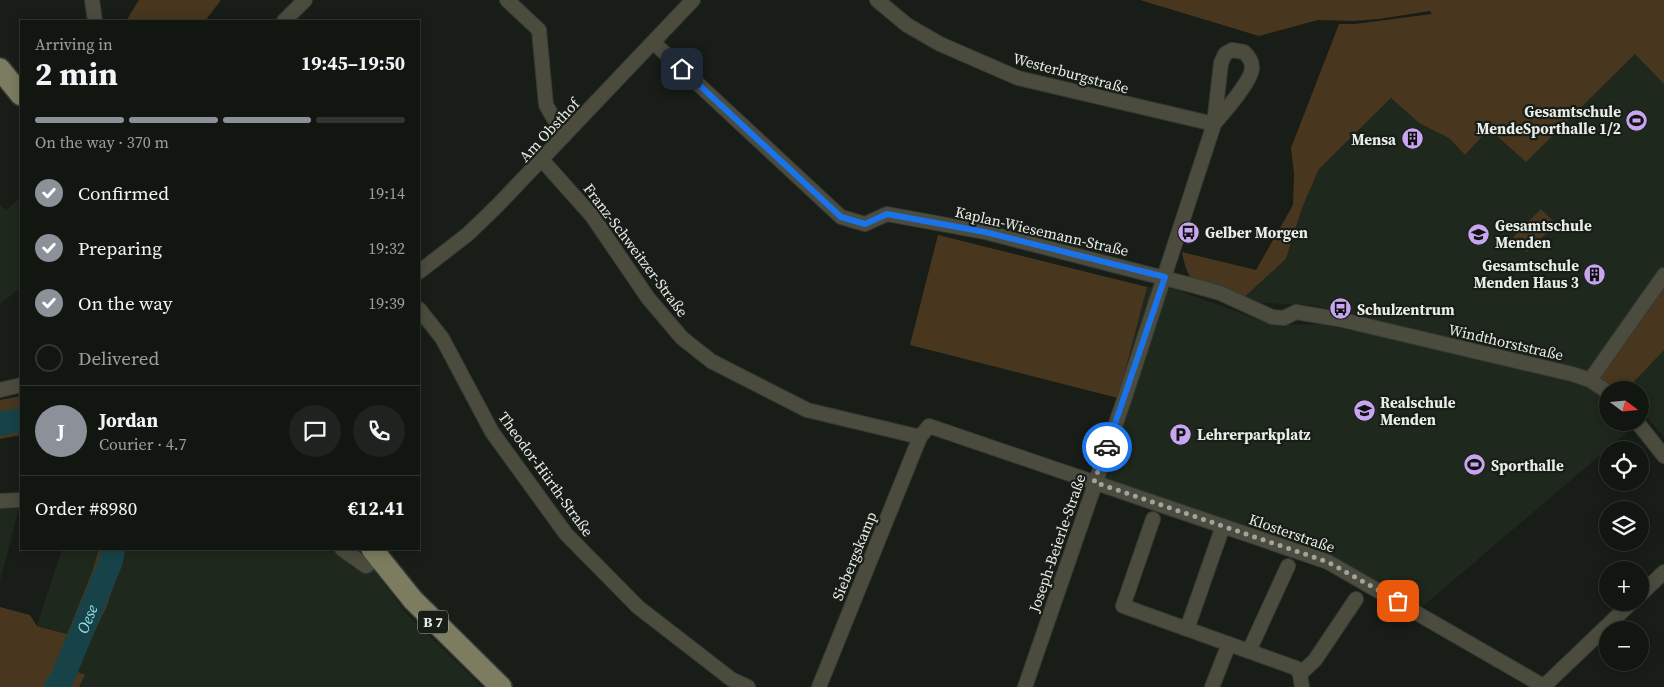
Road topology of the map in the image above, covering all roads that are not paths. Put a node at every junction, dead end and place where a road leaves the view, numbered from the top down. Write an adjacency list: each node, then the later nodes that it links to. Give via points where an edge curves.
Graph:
1 (92, 0): 6 (street)
2 (305, 0): 7 (street)
3 (507, 0): 12 (street, via 539,30 546,105)
4 (693, 0): 8 (street, Am Obsthof)
5 (877, 0): 11 (street, Westerburgstraße, via 907,25 940,44 1018,78)
6 (95, 20)
7 (285, 20)
8 (654, 43): 12 (street, Am Obsthof); 16 (street, Kaplan-Wiesemann-Straße, via 841,217 865,224 887,214 985,232)
9 (0, 69): 10 (main road)
10 (20, 94)
11 (1214, 124): 11 (street, Joseph-Beierle-Straße, via 1221,63 1225,54 1232,50 1244,52 1251,59 1252,70); 16 (street, Joseph-Beierle-Straße)
12 (564, 136): 13 (street, Am Obsthof)
13 (543, 161): 14 (street, Am Obsthof, via 468,234); 23 (street, Franz-Schweitzer-Straße, via 592,216 648,298 682,338 711,361 807,410)
14 (420, 271)
15 (1664, 275): 18 (street)
16 (1165, 277): 18 (street, Windthorststraße, via 1220,293 1272,317 1284,318 1296,312 1338,319); 25 (street, Joseph-Beierle-Straße)
17 (420, 310): 42 (street, Theodor-Hürth-Straße, via 442,338 492,432 566,534 638,607 731,679)
18 (1590, 380): 20 (street, Windthorststraße)
19 (20, 385): 21 (street)
20 (1599, 386)
21 (0, 390)
22 (1644, 431): 24 (street)
23 (920, 437): 25 (street, via 929,426); 43 (street, Siebergskamp)
24 (1664, 456)
25 (1094, 482): 29 (street, Klosterstraße); 44 (street, Joseph-Beierle-Straße)
26 (20, 500): 27 (street)
27 (0, 501)
28 (1153, 519): 37 (street, via 1123,606)
29 (1223, 526): 37 (street); 46 (street, Klosterstraße, via 1328,562)
30 (343, 550): 31 (street, via 366,566)
31 (375, 553): 41 (main road, B 7, via 438,627)
32 (1288, 566): 39 (street)
33 (1664, 572): 34 (street)
34 (1649, 586)
35 (1356, 599): 40 (street)
36 (1623, 611): 46 (street)
37 (1187, 629): 38 (street)
38 (1229, 644): 39 (street); 45 (street)
39 (1249, 651): 40 (street, via 1296,668)
40 (1301, 681)
41 (501, 687)
42 (748, 687)
43 (819, 687)
44 (1025, 687)
45 (1212, 687)
46 (1544, 687)

